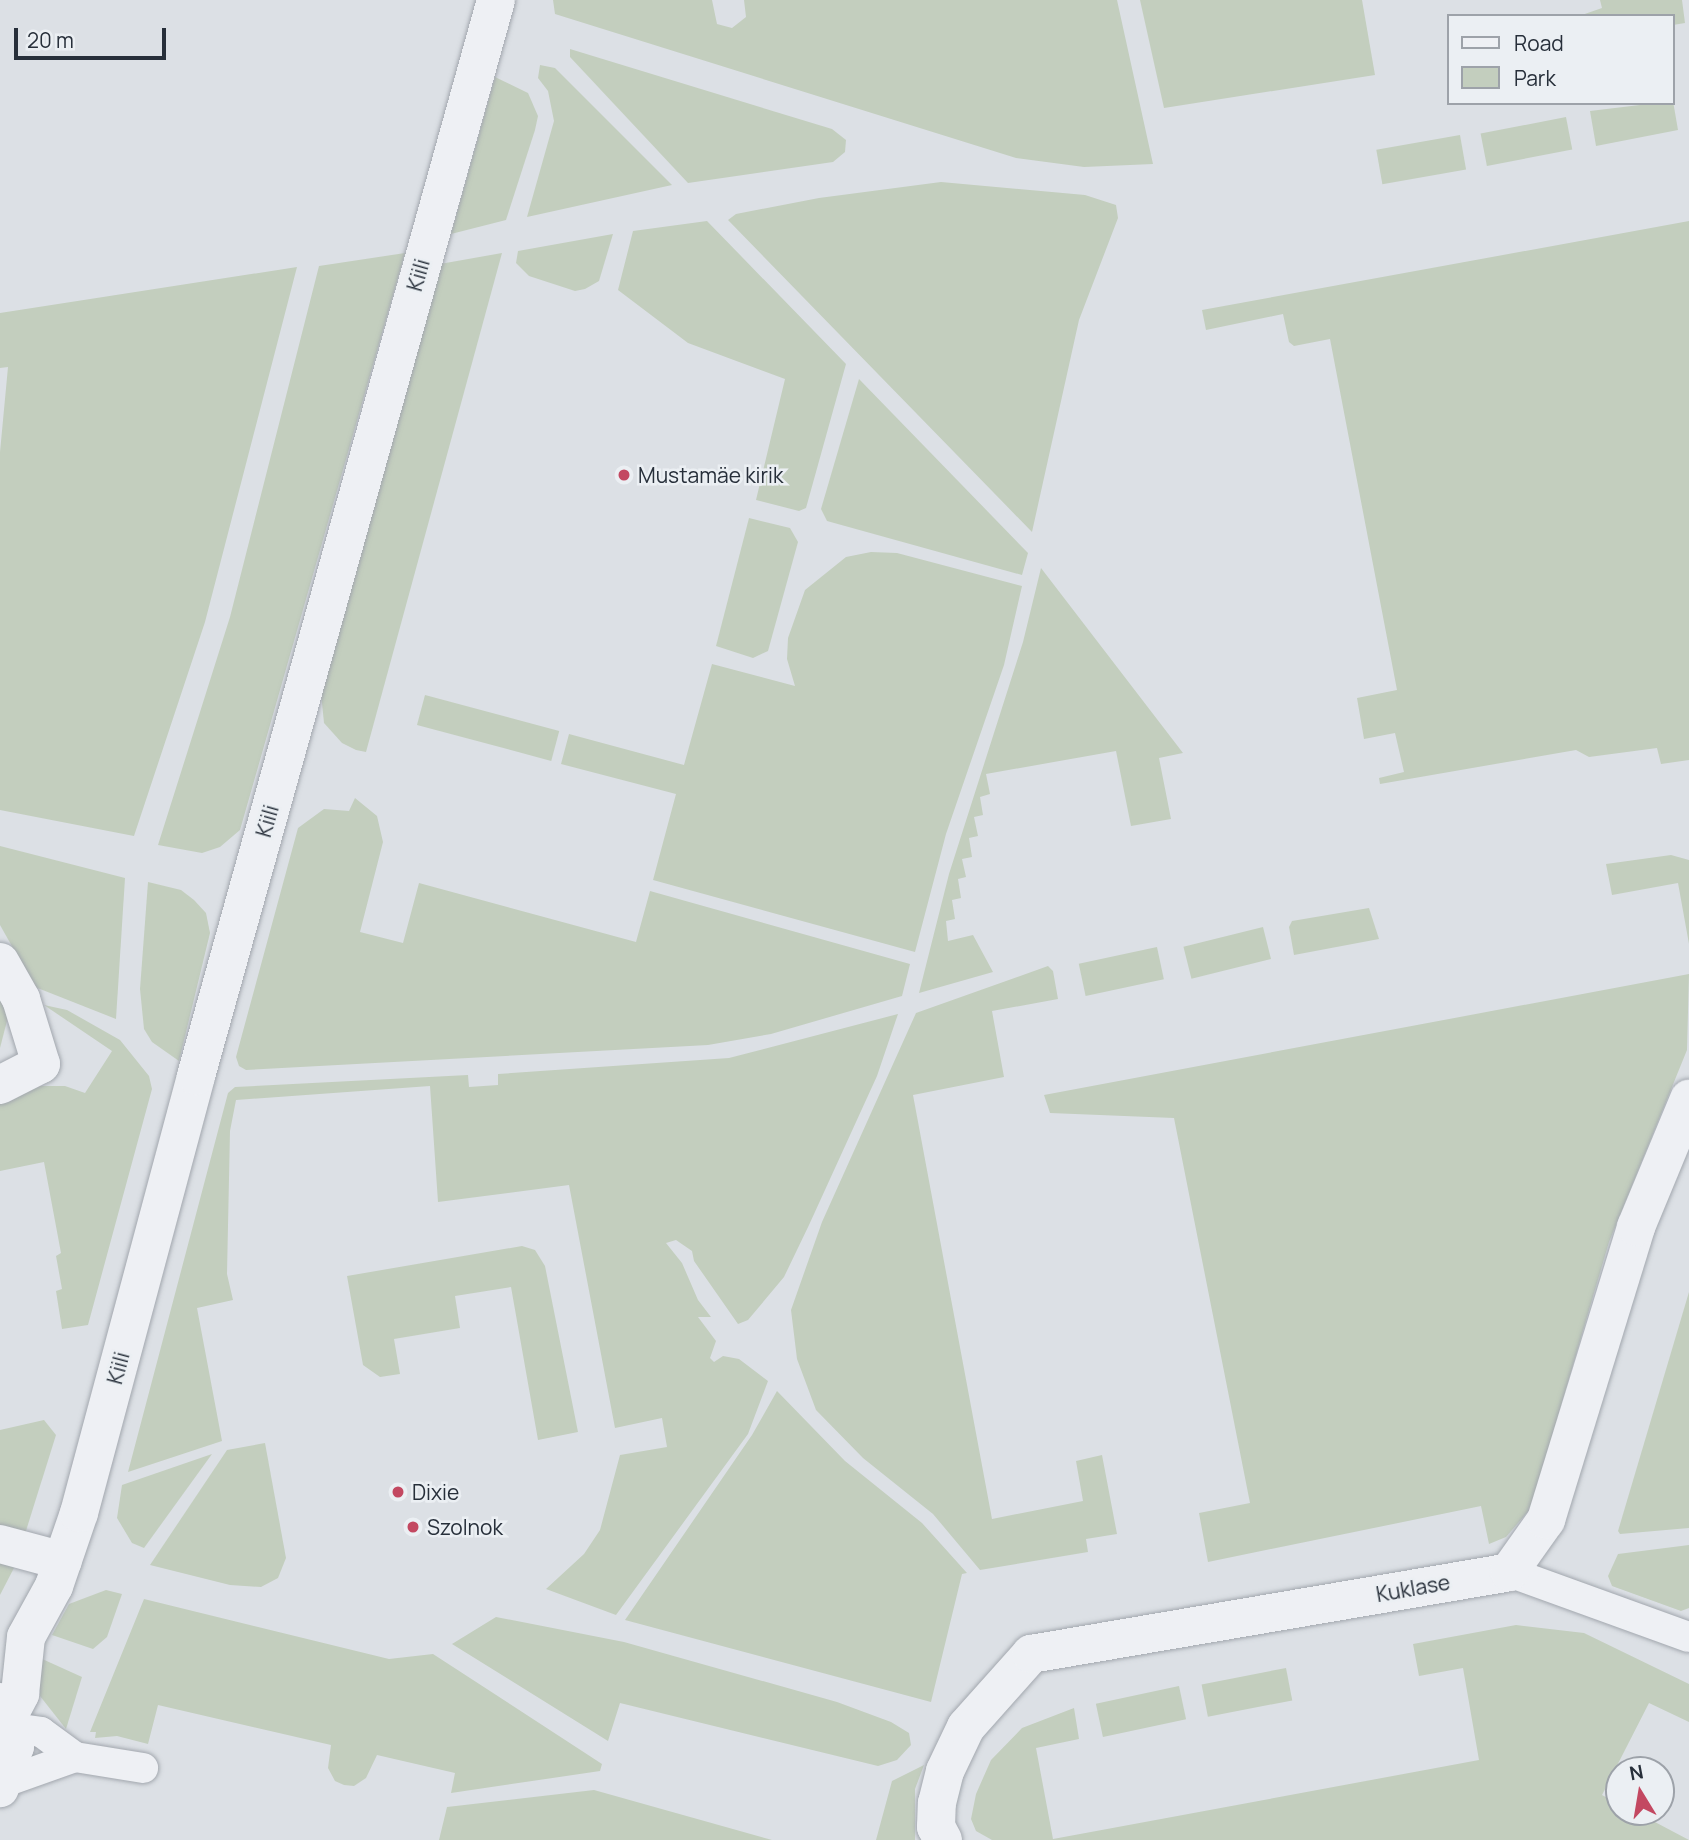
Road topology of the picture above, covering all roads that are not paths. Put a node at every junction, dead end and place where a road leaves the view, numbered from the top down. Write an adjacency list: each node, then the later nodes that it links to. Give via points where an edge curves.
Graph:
1 (489, 2): 6 (street, Kiili)
2 (0, 962): 3 (street, via 21,999 41,1064)
3 (0, 1085)
4 (1689, 1100): 7 (street, via 1636,1227 1546,1520)
5 (0, 1544): 6 (street)
6 (63, 1561): 9 (street, Kiili)
7 (1509, 1572): 8 (lane); 14 (street, Kuklase, via 1031,1654 967,1727 945,1771 936,1827)
8 (1689, 1637)
9 (13, 1642): 10 (street, Kiili, via 20,1694)
10 (7, 1715): 11 (lane); 13 (street, Kiili, via 14,1755)
11 (75, 1757): 12 (lane); 13 (lane)
12 (143, 1768)
13 (3, 1785)
14 (943, 1840)

